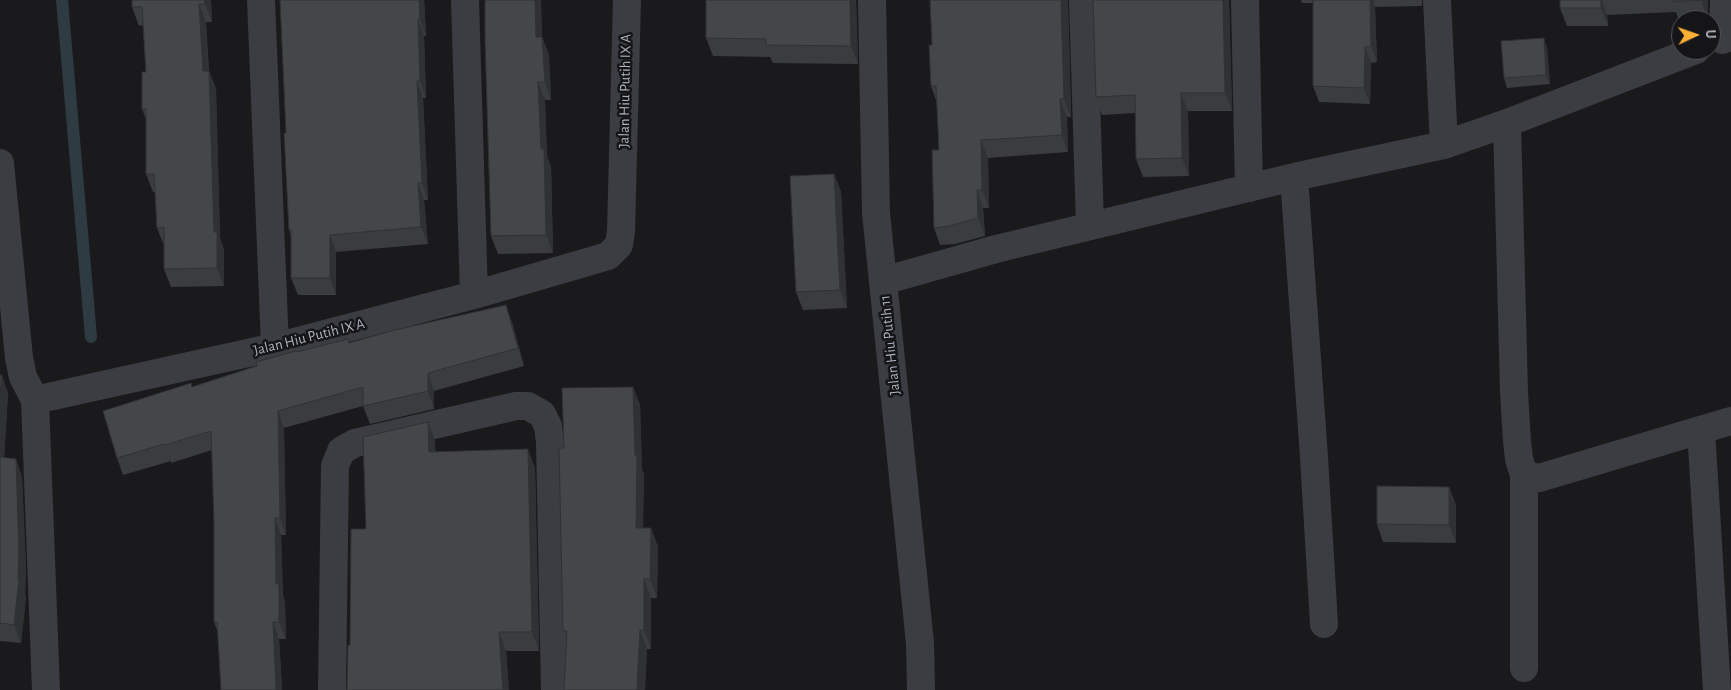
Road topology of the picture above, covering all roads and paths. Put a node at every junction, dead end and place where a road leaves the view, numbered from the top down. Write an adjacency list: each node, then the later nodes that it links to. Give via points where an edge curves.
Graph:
1 (261, 0): 19 (street)
2 (465, 0): 18 (street)
3 (627, 0): 18 (street, Jalan Hiu Putih IX A, via 619,245 608,256)
4 (872, 0): 17 (street, Jalan Hiu Putih 11, via 876,214)
5 (1083, 0): 16 (street)
6 (1246, 0): 15 (street)
7 (1437, 0): 12 (street)
8 (1724, 0): 9 (street)
9 (1722, 41)
10 (1671, 60): 11 (street)
11 (1507, 123): 12 (street); 23 (street, via 1514,392 1519,459)
12 (1444, 146): 14 (street)
13 (0, 163): 20 (street)
14 (1294, 177): 15 (street); 24 (street)
15 (1249, 188): 16 (street)
16 (1090, 226): 17 (street)
17 (883, 281): 29 (street, Jalan Hiu Putih 11, via 920,644)
18 (474, 295): 19 (street, Jalan Hiu Putih IX A)
19 (275, 347): 20 (street, Jalan Hiu Putih IX A)
20 (19, 385): 26 (street)
21 (1731, 421): 22 (street)
22 (1701, 430): 23 (street, via 1539,478); 30 (street)
23 (1524, 475): 25 (street)
24 (1324, 624)
25 (1524, 668)
26 (46, 690)
27 (332, 690): 28 (street, via 335,466 341,451 355,443 516,406 528,406 542,414 548,426)
28 (555, 690)
29 (921, 690)
30 (1717, 690)

